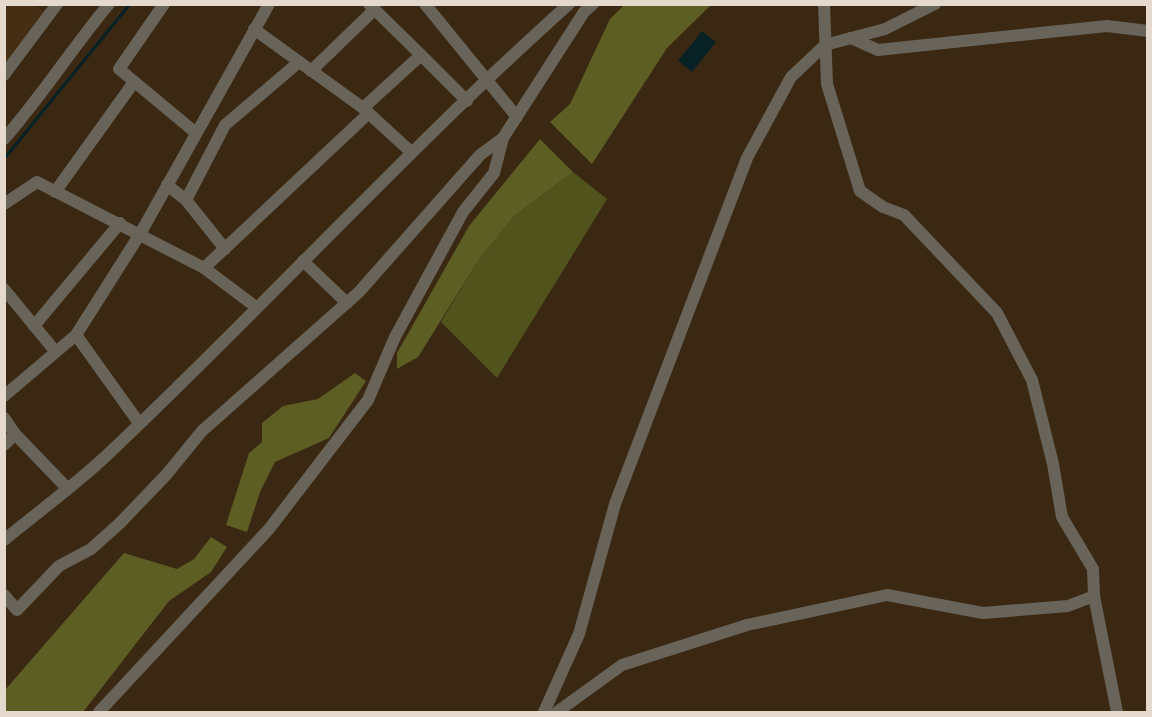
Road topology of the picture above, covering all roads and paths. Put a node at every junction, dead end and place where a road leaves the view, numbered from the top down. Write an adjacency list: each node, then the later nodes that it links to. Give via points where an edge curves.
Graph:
1 (57, 4): 18 (street)
2 (110, 4): 28 (street)
3 (164, 4): 20 (street, via 119,69)
4 (269, 4): 11 (street)
5 (425, 4): 19 (street)
6 (569, 4): 19 (street)
7 (592, 4): 24 (street)
8 (824, 4): 14 (street)
9 (935, 4): 13 (street, via 885,29)
10 (372, 7): 15 (street); 17 (street)
11 (254, 29): 16 (street); 22 (street)
12 (1148, 31): 13 (street, via 1107,26 878,50)
13 (851, 38): 14 (street)
14 (825, 45): 55 (street, via 827,84 860,190 883,207 904,215 997,313 1032,380 1062,517 1093,569); 57 (street, via 791,77 747,158 615,504 579,634)
15 (421, 55): 21 (street); 23 (street)
16 (299, 62): 17 (street); 25 (street)
17 (312, 71): 23 (street)
18 (4, 75)
19 (485, 80): 21 (street); 24 (street)
20 (134, 82): 26 (street); 31 (street)
21 (467, 100): 29 (street)
22 (208, 111): 25 (street); 26 (street)
23 (366, 111): 29 (street); 36 (street)
24 (517, 117): 27 (street)
25 (225, 125): 32 (street)
26 (196, 133): 30 (street)
27 (503, 138): 40 (street, via 480,155); 56 (street, via 494,173 458,222 395,337 368,400 269,529)
28 (4, 139)
29 (411, 153): 37 (street)
30 (167, 185): 32 (street); 35 (street)
31 (55, 192): 33 (street, via 37,182); 34 (street)
32 (186, 200): 36 (street)
33 (4, 204)
34 (120, 223): 35 (street); 42 (street)
35 (140, 234): 38 (street); 43 (street)
36 (225, 249): 38 (street)
37 (303, 261): 40 (street); 41 (street)
38 (204, 268): 41 (street)
39 (4, 289): 42 (street)
40 (347, 303): 54 (street, via 202,431 166,475 92,549 59,566 17,610)
41 (256, 307): 49 (street)
42 (34, 326): 44 (street)
43 (76, 335): 44 (street); 49 (street)
44 (54, 351): 46 (street)
45 (4, 379): 46 (street)
46 (17, 384): 47 (street)
47 (4, 396)
48 (4, 418): 50 (street)
49 (139, 423): 52 (street)
50 (15, 434): 51 (street); 52 (street)
51 (4, 445)
52 (67, 488): 53 (street)
53 (4, 540)
54 (4, 595)
55 (1094, 596): 58 (street, via 1068,606 983,613 887,595 810,611 747,625 622,665); 59 (street)
56 (99, 712)
57 (544, 712)
58 (557, 712)
59 (1117, 712)

